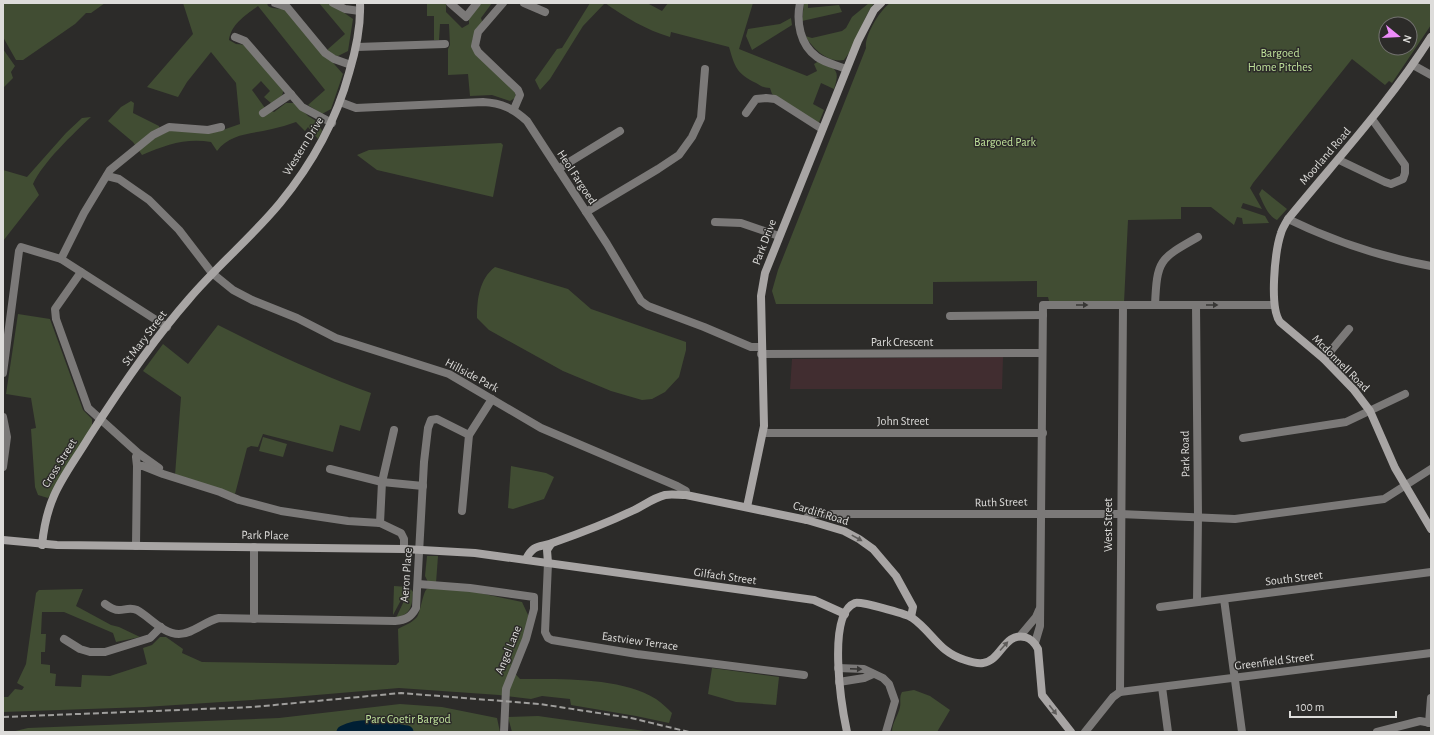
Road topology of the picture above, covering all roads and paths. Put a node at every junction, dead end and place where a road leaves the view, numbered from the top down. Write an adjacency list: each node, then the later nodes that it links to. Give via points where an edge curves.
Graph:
1 (275, 3): 15 (street, via 287,7 325,53)
2 (333, 3): 9 (street, via 345,9)
3 (450, 3): 4 (street, via 466,18)
4 (477, 3)
5 (503, 3): 22 (street, via 478,32 475,46 478,52 518,90 520,94)
6 (524, 3): 10 (street)
7 (800, 3): 18 (street, via 798,26 808,47 816,57)
8 (881, 3): 18 (street, Park Drive, via 874,10)
9 (360, 7): 14 (street, Western Drive)
10 (545, 12)
11 (235, 37): 20 (street, via 245,41)
12 (1431, 37): 16 (street, Moorland Road)
13 (445, 44): 14 (street)
14 (357, 47): 15 (street, Western Drive)
15 (351, 65): 21 (street, Western Drive)
16 (1414, 65): 19 (street); 25 (street, Moorland Road)
17 (705, 69): 33 (street, via 701,118 679,155)
18 (846, 69): 28 (street, Park Drive)
19 (1431, 75)
20 (291, 94): 23 (street); 26 (street, via 302,107)
21 (340, 102): 22 (street, Heol Fargoed, via 356,108 494,102); 26 (street, Western Drive)
22 (514, 109): 31 (street, Heol Fargoed, via 527,121)
23 (263, 113)
24 (746, 113): 28 (street, via 756,100 775,99)
25 (1372, 119): 30 (street, Moorland Road); 30 (street, via 1405,165 1403,179 1391,184)
26 (332, 123): 41 (street, Western Drive, via 308,164 280,202)
27 (221, 127): 32 (street, via 208,130 169,127 153,135 110,170)
28 (822, 129): 36 (street, Park Drive)
29 (620, 131): 31 (street)
30 (1339, 160): 34 (street, Moorland Road)
31 (558, 169): 33 (street, Heol Fargoed)
32 (107, 176): 38 (street, via 83,215); 41 (street, Hillside Park, via 119,179 149,200 179,230)
33 (586, 212): 50 (street, Heol Fargoed, via 641,300)
34 (1288, 219): 39 (street, via 1334,239 1376,253); 45 (street, Moorland Road, via 1277,248)
35 (715, 222): 36 (street, via 741,223)
36 (779, 236): 50 (street, Park Drive, via 765,273 761,296)
37 (1198, 237): 43 (street, via 1165,257 1157,274)
38 (61, 259): 40 (street); 53 (street, via 21,247)
39 (1431, 266)
40 (82, 272): 48 (street); 58 (street, via 55,309 88,408)
41 (212, 273): 48 (street, St Mary Street); 55 (street, Hillside Park, via 239,294 297,318 336,338 449,374)
42 (1123, 305): 43 (street); 47 (street, one-way to 42, via 1043,305); 78 (street, West Street)
43 (1155, 305): 44 (street)
44 (1196, 305): 45 (street, one-way to 45); 79 (street, Park Road)
45 (1274, 305): 52 (street, Mcdonnell Road, via 1280,322)
46 (950, 316): 47 (street)
47 (1043, 316): 51 (street)
48 (167, 327): 58 (street, St Mary Street)
49 (1349, 329): 52 (street)
50 (761, 351): 51 (street, Park Crescent); 60 (street, Park Drive)
51 (1042, 353): 61 (street)
52 (1324, 359): 56 (street, Mcdonnell Road)
53 (3, 373)
54 (1405, 394): 56 (street)
55 (492, 399): 62 (street); 73 (street, Hillside Park, via 541,428 677,486 686,491)
56 (1370, 411): 63 (street, via 1346,422); 72 (street, Mcdonnell Road)
57 (3, 417): 66 (street, via 7,438)
58 (100, 420): 69 (street, via 138,453); 84 (street, Cross Street, via 58,485 44,521)
59 (394, 430): 70 (street)
60 (763, 432): 61 (street, John Street); 75 (street, Park Drive)
61 (1043, 433): 77 (street)
62 (469, 435): 71 (street, Aeron Place, via 437,419 431,420 427,435); 76 (street)
63 (1243, 438)
64 (136, 457): 65 (street)
65 (137, 466): 81 (street, via 239,500 281,511); 86 (street)
66 (3, 467)
67 (330, 469): 70 (street)
68 (1431, 469): 72 (street, Ruth Street)
69 (163, 470)
70 (382, 482): 71 (street); 81 (street)
71 (423, 486): 89 (street, Aeron Place)
72 (1405, 486): 79 (street, Ruth Street, via 1384,499 1235,519); 82 (street, Mcdonnell Road)
73 (686, 495): 74 (street, Hillside Park); 85 (street, via 655,498 634,510)
74 (717, 501): 75 (street, Cardiff Road)
75 (747, 507): 80 (street, Cardiff Road)
76 (462, 511)
77 (1041, 514): 78 (street, Ruth Street); 80 (street, Ruth Street, via 812,514); 98 (street)
78 (1120, 514): 79 (street, Ruth Street); 113 (street, West Street)
79 (1198, 516): 95 (street, Park Road)
80 (807, 520): 100 (street, Cardiff Road, one-way to 100, via 844,531 866,544 886,563 911,603)
81 (380, 523): 88 (street, via 401,533)
82 (1431, 529)
83 (3, 540): 84 (street, Park Place)
84 (42, 544): 86 (street, Park Place)
85 (551, 544): 90 (street, via 530,550); 91 (street, via 547,550)
86 (136, 546): 87 (street, Park Place)
87 (254, 547): 88 (street, Park Place); 101 (street)
88 (404, 549): 89 (street, Park Place)
89 (420, 550): 90 (street, Park Place); 93 (street, Aeron Place)
90 (526, 559): 91 (street, Gilfach Street)
91 (548, 563): 99 (street, Gilfach Street, via 814,600); 109 (street, Eastview Terrace, via 545,632 552,640 637,654)
92 (1431, 572): 94 (street, South Street)
93 (418, 584): 101 (street, Aeron Place, via 416,608 405,620); 116 (street, Angel Lane, via 534,597 534,609 526,639 506,689)
94 (1224, 599): 95 (street, South Street); 110 (street)
95 (1197, 602): 97 (street, South Street)
96 (105, 604): 102 (street, Aeron Place, via 114,609 136,609)
97 (1160, 607)
98 (1040, 608): 103 (street); 105 (street, via 1040,626)
99 (845, 614): 100 (street, via 852,605 861,602); 107 (street, via 841,627)
100 (911, 617): 103 (street, one-way to 103, via 952,656 982,663 991,660 1005,644)
101 (254, 619): 102 (street, Aeron Place, via 212,620 188,633 178,634)
102 (161, 627): 104 (street, via 150,638 105,652 80,649)
103 (1020, 636): 105 (street)
104 (64, 639)
105 (1035, 643): 119 (street, one-way to 119, via 1039,657 1042,695)
106 (1431, 653): 110 (street, Greenfield Street)
107 (838, 668): 108 (street, one-way to 108, via 864,669); 111 (street)
108 (872, 674): 111 (street, via 864,678); 118 (street, via 883,678 892,692 893,709 886,725)
109 (804, 675)
110 (1235, 678): 112 (street, Greenfield Street); 122 (street)
111 (839, 682): 117 (street)
112 (1162, 687): 113 (street, Greenfield Street); 121 (street)
113 (1120, 692): 120 (street)
114 (1431, 698): 115 (street)
115 (1430, 723): 123 (street, via 1420,722)
116 (504, 732)
117 (847, 732)
118 (886, 732)
119 (1071, 732)
120 (1085, 732)
121 (1168, 732)
122 (1242, 732)
123 (1377, 732)

